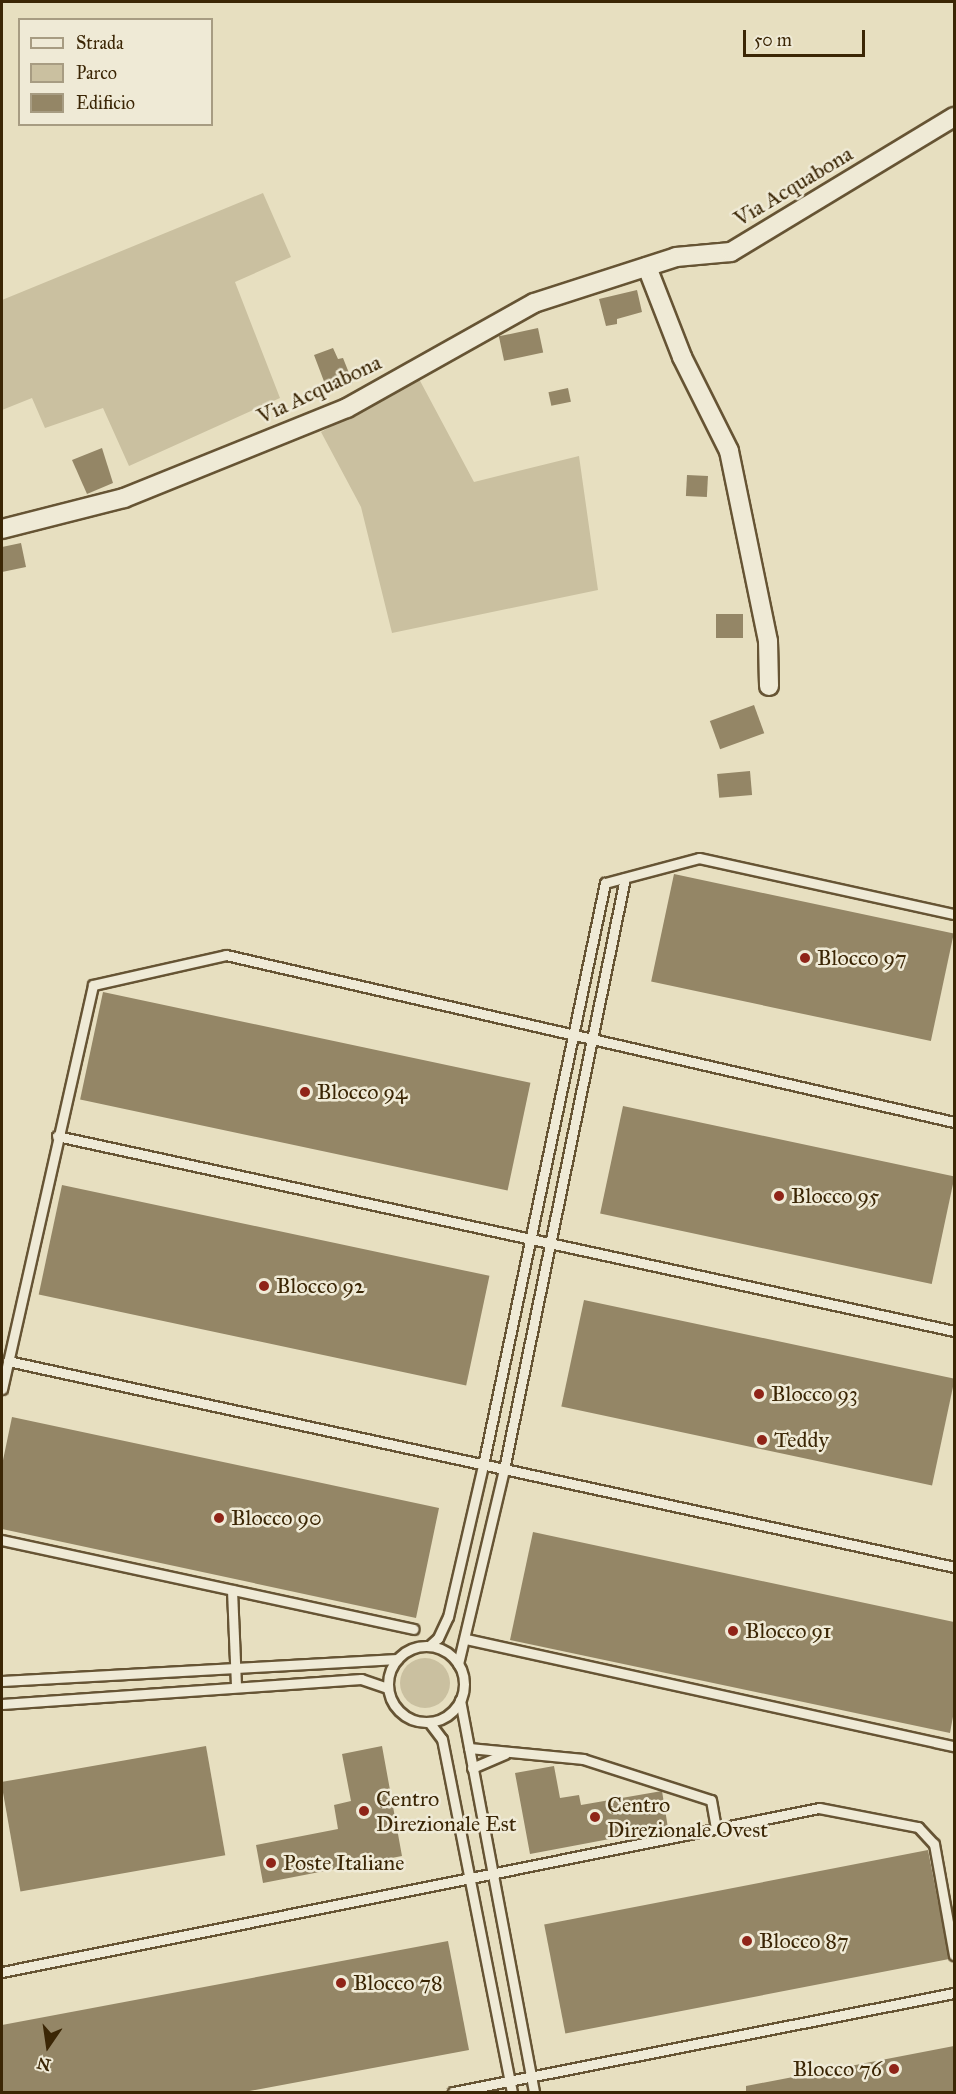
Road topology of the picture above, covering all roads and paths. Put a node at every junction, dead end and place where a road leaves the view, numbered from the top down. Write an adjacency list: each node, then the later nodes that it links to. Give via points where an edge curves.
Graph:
1 (954, 117): 2 (street, Via Acquabona, via 731,252 676,257)
2 (647, 267): 3 (street, Via Acquabona, via 534,303 347,408 124,498); 4 (street, via 682,357 729,451 768,642)
3 (2, 529)
4 (769, 686)
5 (625, 878): 6 (lane, via 699,858); 7 (lane, via 605,883); 8 (lane)
6 (954, 914)
7 (573, 1035): 8 (lane); 10 (lane, via 226,955 93,985); 11 (lane)
8 (592, 1039): 9 (lane); 12 (lane)
9 (954, 1122)
10 (57, 1136): 11 (lane); 14 (lane)
11 (530, 1239): 12 (lane); 16 (lane)
12 (550, 1244): 13 (lane); 17 (lane)
13 (954, 1331)
14 (8, 1361): 15 (lane); 16 (lane)
15 (2, 1389)
16 (483, 1465): 17 (lane); 23 (lane, via 448,1617 438,1638)
17 (504, 1469): 19 (lane); 22 (lane)
18 (2, 1540): 20 (lane)
19 (954, 1567)
20 (232, 1590): 21 (lane); 26 (lane)
21 (413, 1629)
22 (466, 1639): 25 (lane); 33 (lane)
23 (429, 1646): 24 (lane, via 417,1647); 25 (lane, via 441,1649)
24 (397, 1659): 26 (lane); 29 (lane)
25 (458, 1665): 30 (lane, via 464,1688)
26 (236, 1667): 27 (lane); 28 (lane)
27 (2, 1681)
28 (236, 1687): 29 (lane, via 361,1679); 31 (lane)
29 (387, 1688): 32 (lane, via 395,1707 404,1716)
30 (460, 1700): 32 (lane, via 453,1711); 34 (lane)
31 (2, 1704)
32 (429, 1722): 39 (lane, via 441,1739)
33 (954, 1746)
34 (469, 1748): 35 (lane); 36 (lane)
35 (505, 1754): 36 (lane); 37 (lane, via 584,1759 711,1800)
36 (472, 1768): 38 (lane)
37 (716, 1829): 38 (lane); 40 (lane, via 819,1808 918,1827 934,1844)
38 (491, 1874): 39 (lane); 43 (lane)
39 (470, 1878): 41 (lane); 44 (lane)
40 (954, 1955)
41 (2, 1972)
42 (954, 1994): 43 (lane)
43 (531, 2077): 44 (lane); 47 (lane)
44 (510, 2081): 45 (lane); 46 (lane)
45 (453, 2092)
46 (512, 2092)
47 (534, 2092)

